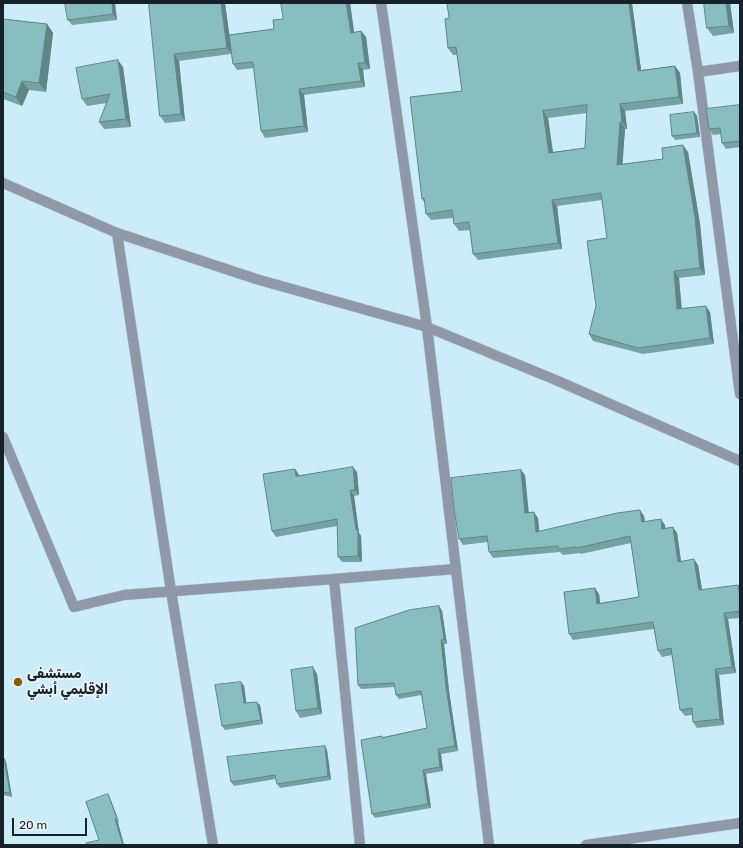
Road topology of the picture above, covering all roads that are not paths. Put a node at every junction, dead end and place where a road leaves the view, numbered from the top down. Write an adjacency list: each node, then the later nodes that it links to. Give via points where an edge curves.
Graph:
1 (381, 3): 7 (street)
2 (687, 3): 4 (street)
3 (740, 66): 4 (street)
4 (698, 72): 8 (street)
5 (3, 183): 6 (street)
6 (117, 233): 7 (street, via 256,280); 13 (street)
7 (427, 327): 10 (street); 11 (street)
8 (740, 394)
9 (3, 437): 13 (street, via 74,607 124,595)
10 (740, 461)
11 (455, 569): 12 (street); 17 (street)
12 (334, 579): 13 (street); 16 (street)
13 (171, 591): 15 (street)
14 (740, 823): 18 (street)
15 (213, 845)
16 (360, 845)
17 (489, 845)
18 (586, 845)

